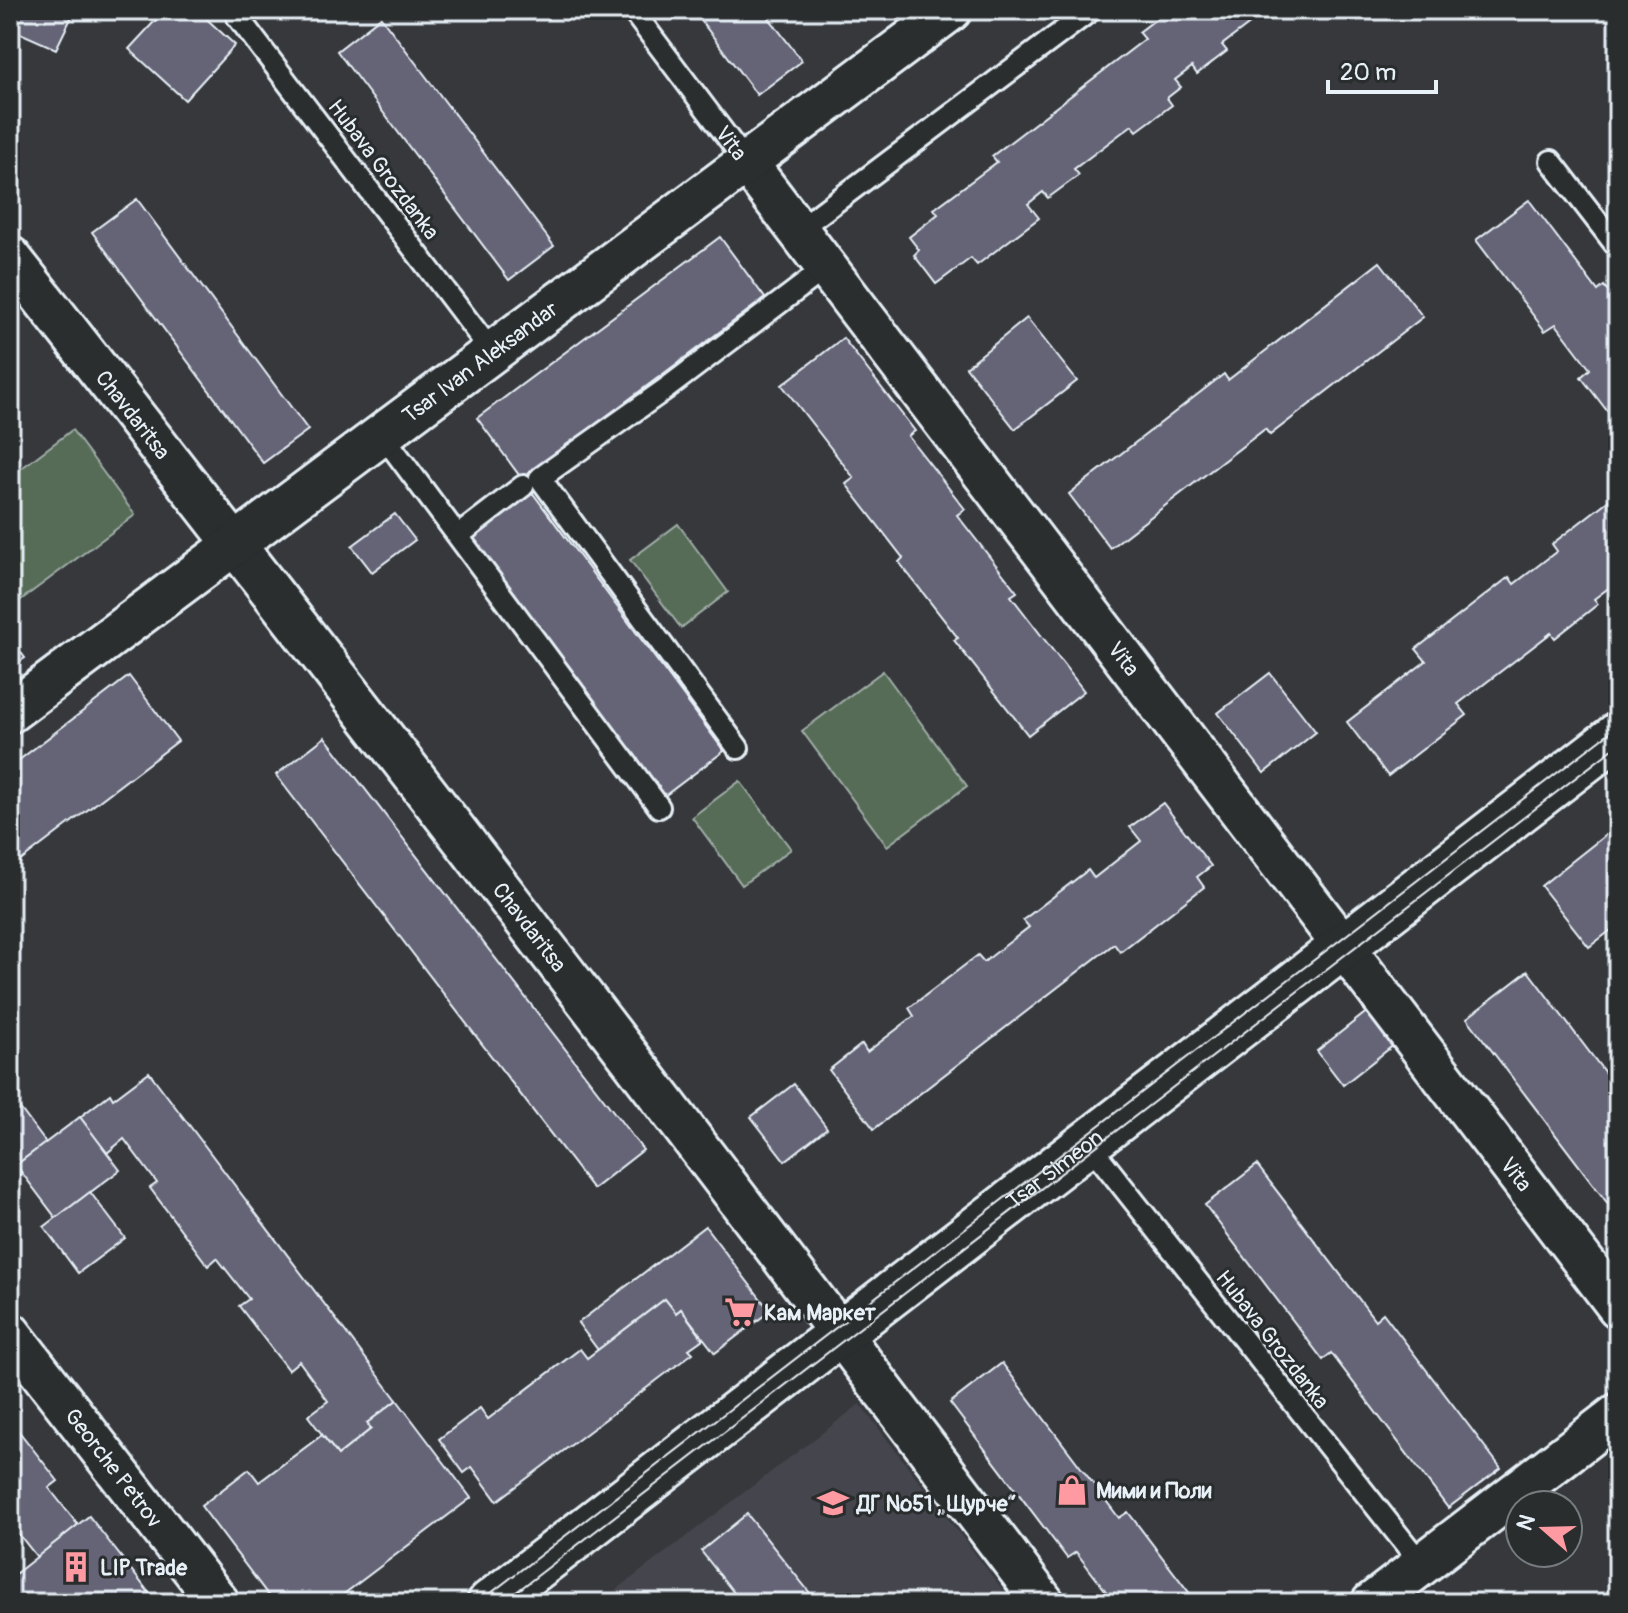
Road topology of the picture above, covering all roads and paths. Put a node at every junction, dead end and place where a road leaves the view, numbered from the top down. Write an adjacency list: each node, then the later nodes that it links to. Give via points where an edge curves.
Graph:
1 (632, 10): 6 (lane, Vita)
2 (951, 10): 6 (street, Tsar Ivan Aleksandar)
3 (1091, 10): 7 (lane)
4 (241, 13): 11 (lane, Hubava Grozdanka)
5 (1551, 161): 8 (lane)
6 (746, 162): 7 (street, Vita); 11 (street, Tsar Ivan Aleksandar)
7 (798, 230): 10 (street, Vita)
8 (1618, 248)
9 (10, 257): 15 (street, Chavdaritsa)
10 (827, 267): 18 (lane, via 540,478); 20 (street, Vita)
11 (492, 352): 12 (street, Tsar Ivan Aleksandar)
12 (382, 434): 14 (lane); 15 (street, Tsar Ivan Aleksandar)
13 (523, 486): 14 (lane)
14 (459, 535): 19 (lane)
15 (235, 544): 16 (street, Tsar Ivan Aleksandar); 24 (street, Chavdaritsa)
16 (10, 712)
17 (1614, 747): 20 (street, Tsar Simeon)
18 (738, 748)
19 (659, 807)
20 (1344, 948): 21 (street, Tsar Simeon); 22 (street, Vita)
21 (1088, 1143): 24 (street, Tsar Simeon); 26 (lane, Hubava Grozdanka)
22 (1618, 1307)
23 (10, 1333): 27 (street, Georche Petrov)
24 (841, 1333): 28 (street, Tsar Simeon); 29 (street, Chavdaritsa)
25 (1618, 1414): 26 (street)
26 (1422, 1565): 30 (street)
27 (219, 1603)
28 (490, 1603)
29 (1044, 1603)
30 (1372, 1603)

